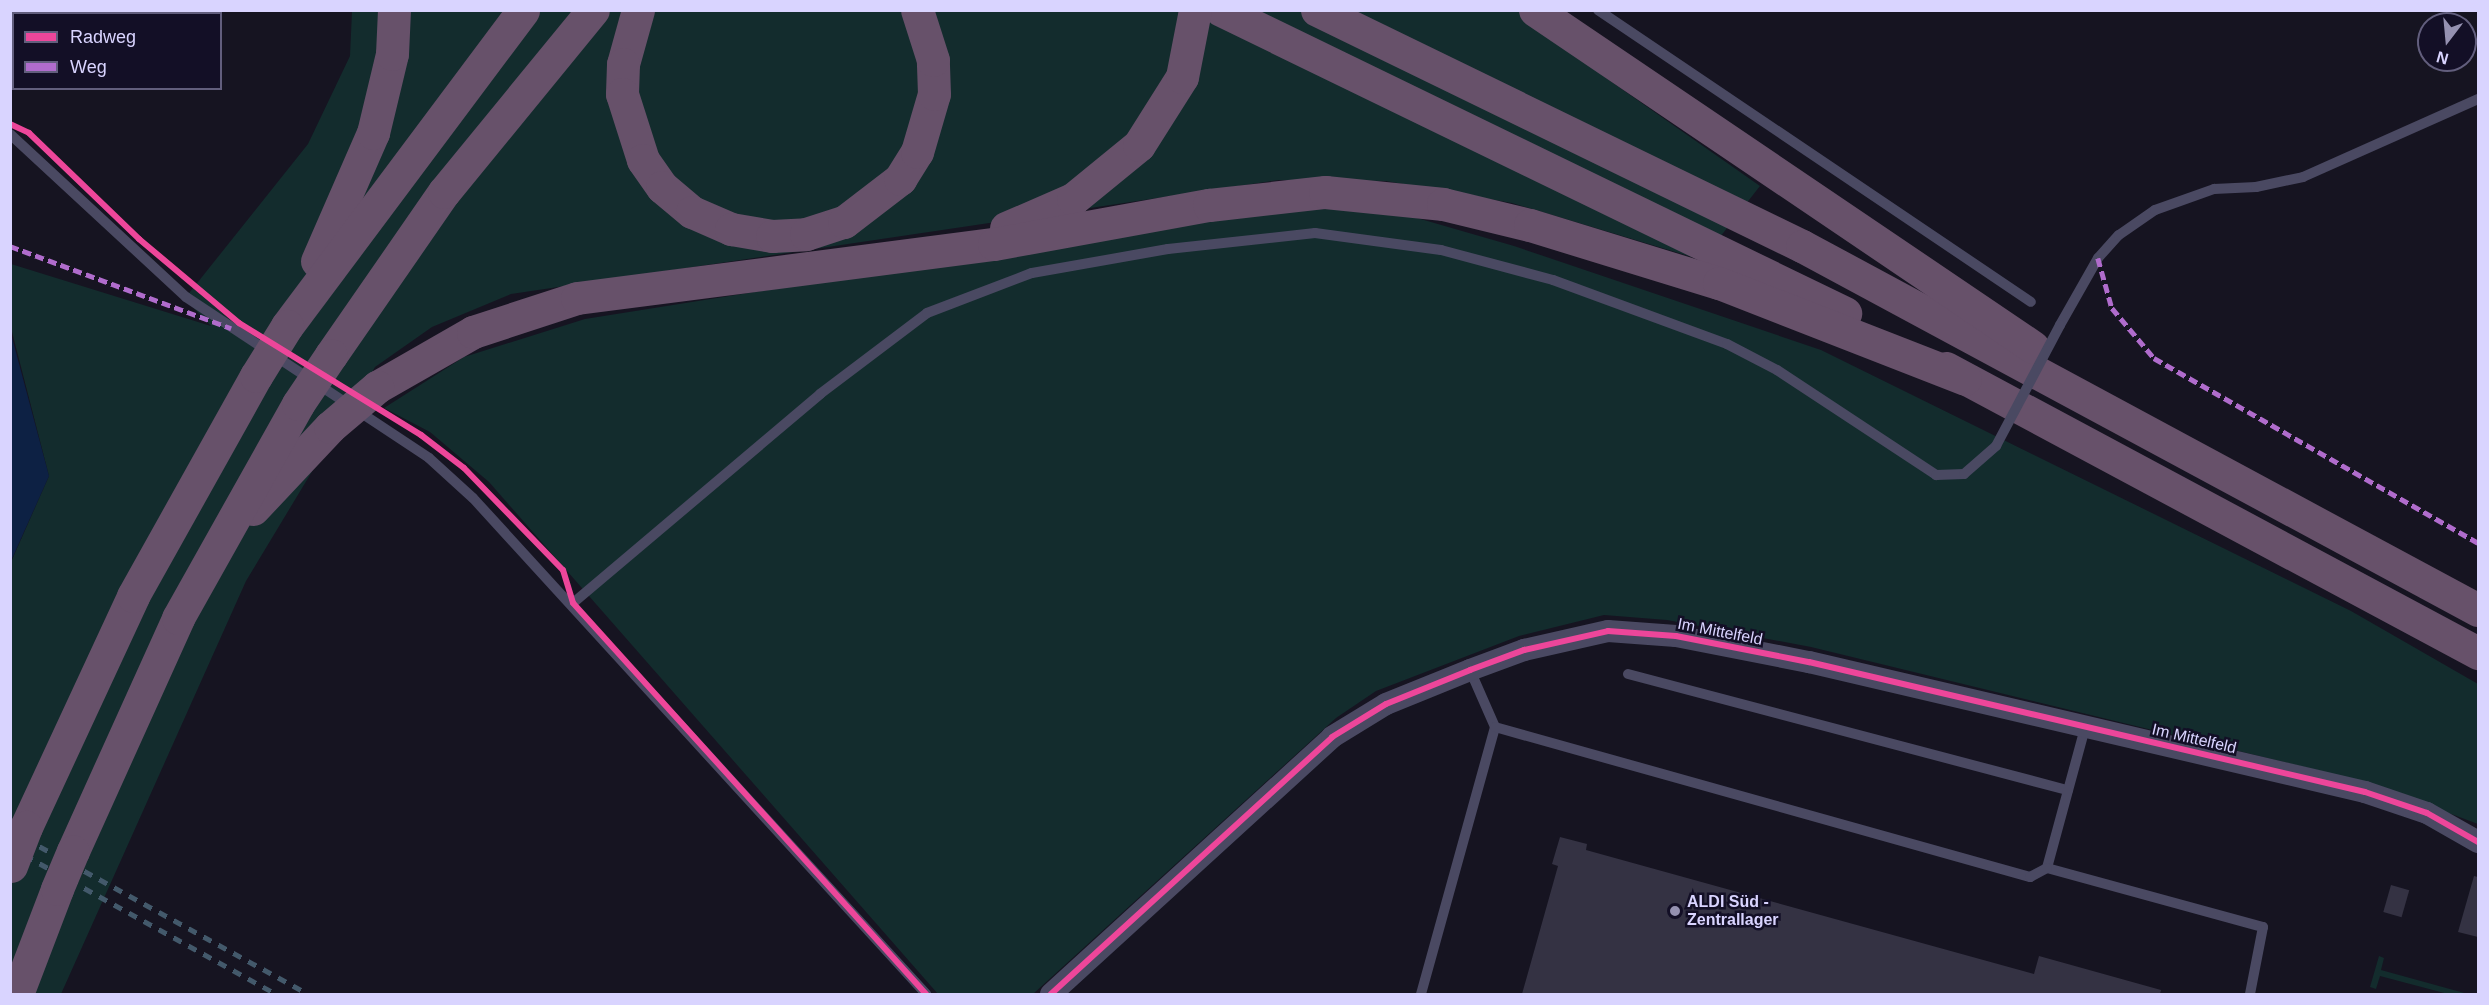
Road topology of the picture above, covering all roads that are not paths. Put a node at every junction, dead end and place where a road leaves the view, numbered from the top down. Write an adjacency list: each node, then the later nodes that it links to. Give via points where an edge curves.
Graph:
1 (394, 10): 17 (highway, via 392,54 373,133)
2 (523, 10): 17 (highway)
3 (593, 10): 20 (highway, bridge, via 444,192 298,405)
4 (638, 10): 5 (highway, via 623,64 622,94 643,160 662,187 693,212 731,229 772,236 806,234 844,222 900,179 917,152 934,94 933,60)
5 (917, 10)
6 (1195, 10): 15 (highway, via 1182,78 1138,145 1097,183 1048,211)
7 (1211, 10): 12 (highway)
8 (1221, 10): 12 (highway)
9 (1317, 10): 19 (highway, via 1802,246)
10 (1535, 10): 19 (highway)
11 (1598, 10): 16 (lane)
12 (1253, 26): 18 (highway, via 1784,279)
13 (2478, 99): 21 (lane, bridge, via 2303,177 2256,188 2214,189 2155,210 2119,235 2098,258 1996,446 1964,474 1936,475 1777,370 1727,344 1553,280 1441,250 1315,233 1168,249 1032,273 927,313 820,394)
14 (10, 134): 21 (lane, via 186,297 429,458)
15 (934, 252): 18 (highway, via 1275,195 1373,193 1530,225 1656,263); 20 (highway, bridge, via 577,298 473,332 377,387 330,427)
16 (2031, 302)
17 (287, 326): 30 (highway, bridge, via 133,596)
18 (1965, 379): 23 (highway)
19 (2171, 441): 22 (highway)
20 (213, 553): 33 (highway, bridge, via 134,707)
21 (573, 603): 34 (lane)
22 (2478, 610)
23 (2478, 653)
24 (1470, 670): 26 (lane); 27 (street, Im Mittelfeld, via 1524,650 1608,631 1676,636); 32 (street, Im Mittelfeld, via 1386,704 1332,737)
25 (1628, 674): 28 (lane)
26 (1495, 728): 31 (lane, via 2030,877); 37 (lane)
27 (2085, 728): 28 (lane); 29 (street, Im Mittelfeld, via 2388,798)
28 (2068, 790): 31 (lane)
29 (2478, 842)
30 (11, 866)
31 (2047, 868): 38 (lane, via 2263,927)
32 (1084, 966): 35 (street, Im Mittelfeld); 36 (street, Im Mittelfeld)
33 (17, 994)
34 (926, 994)
35 (1051, 994)
36 (1074, 994)
37 (1421, 994)
38 (2250, 994)

